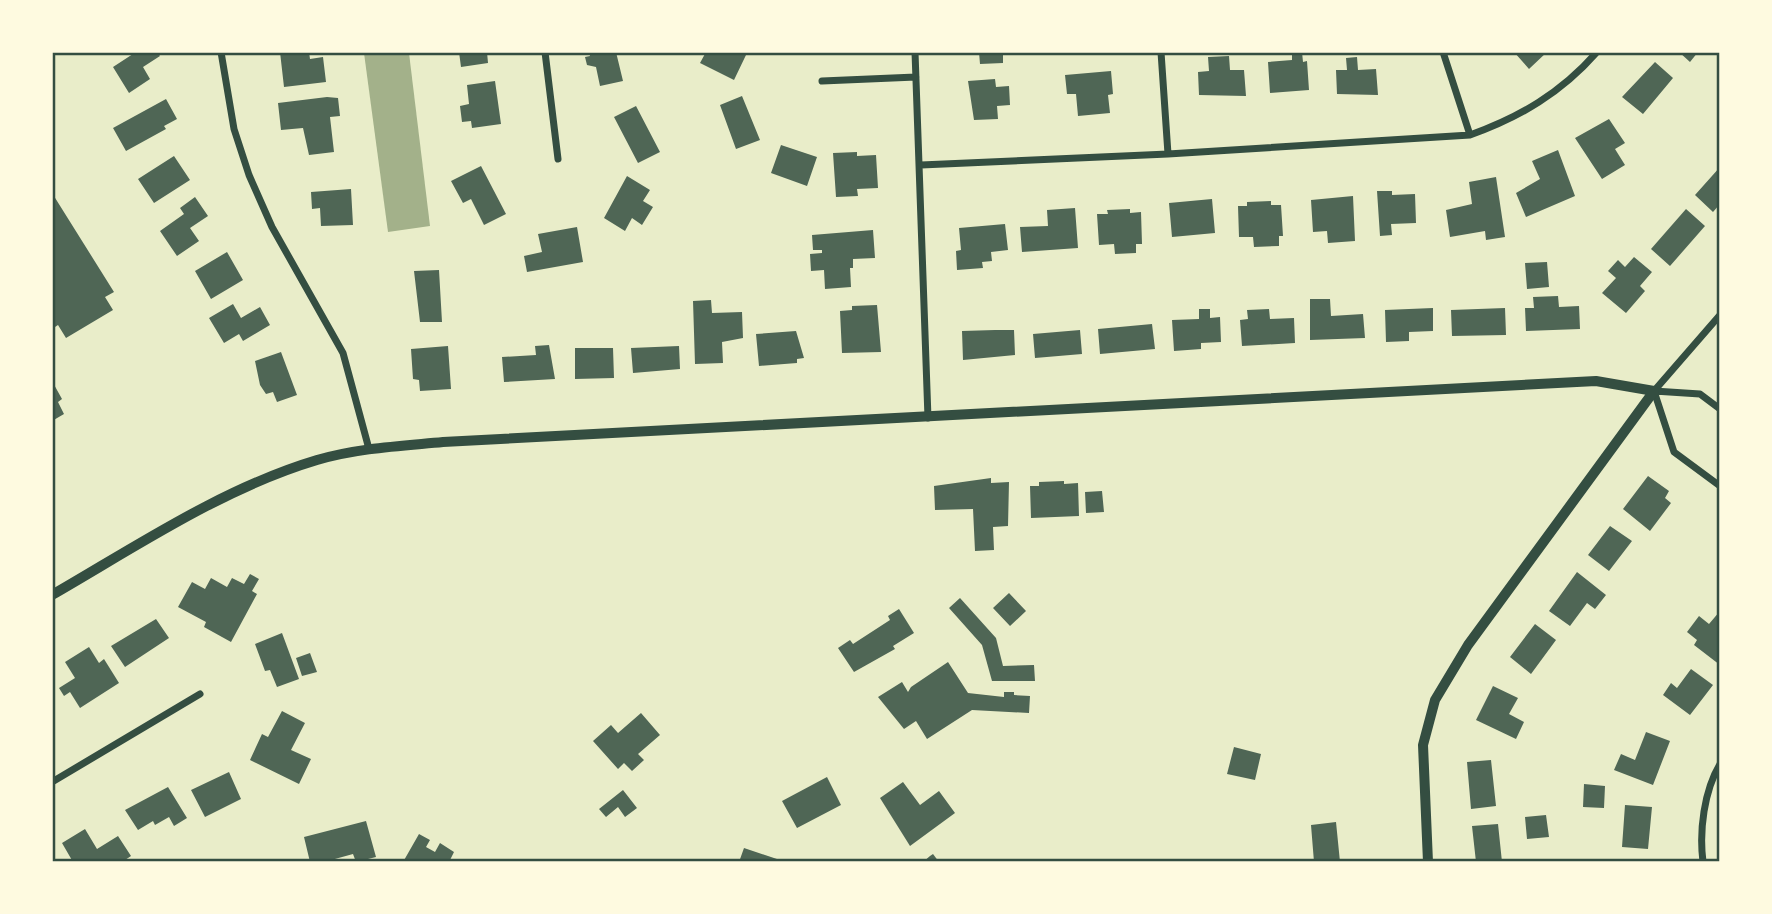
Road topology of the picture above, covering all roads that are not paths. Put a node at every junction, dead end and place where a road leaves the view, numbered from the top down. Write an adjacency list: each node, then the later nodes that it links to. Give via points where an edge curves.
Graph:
1 (221, 52): 17 (street, via 234,129 248,175 343,354)
2 (545, 52): 11 (street)
3 (915, 52): 7 (street)
4 (1161, 52): 10 (street)
5 (1443, 52): 9 (street)
6 (1597, 52): 9 (street, via 1546,100 1510,121)
7 (916, 77): 8 (street); 12 (street)
8 (822, 81)
9 (1470, 135): 10 (street)
10 (1168, 154): 12 (street)
11 (558, 159)
12 (921, 165): 16 (street)
13 (1720, 315): 14 (street)
14 (1654, 391): 15 (street, via 1700,394); 16 (street, via 1596,381); 18 (street, via 1674,452); 23 (street, via 1468,645 1435,700 1423,745)
15 (1720, 409)
16 (928, 418): 17 (street)
17 (369, 449): 19 (street, via 320,460 225,497)
18 (1720, 486)
19 (52, 595)
20 (201, 694): 22 (street)
21 (1720, 764): 24 (street, via 1711,779 1705,811)
22 (52, 782)
23 (1428, 862)
24 (1703, 862)

